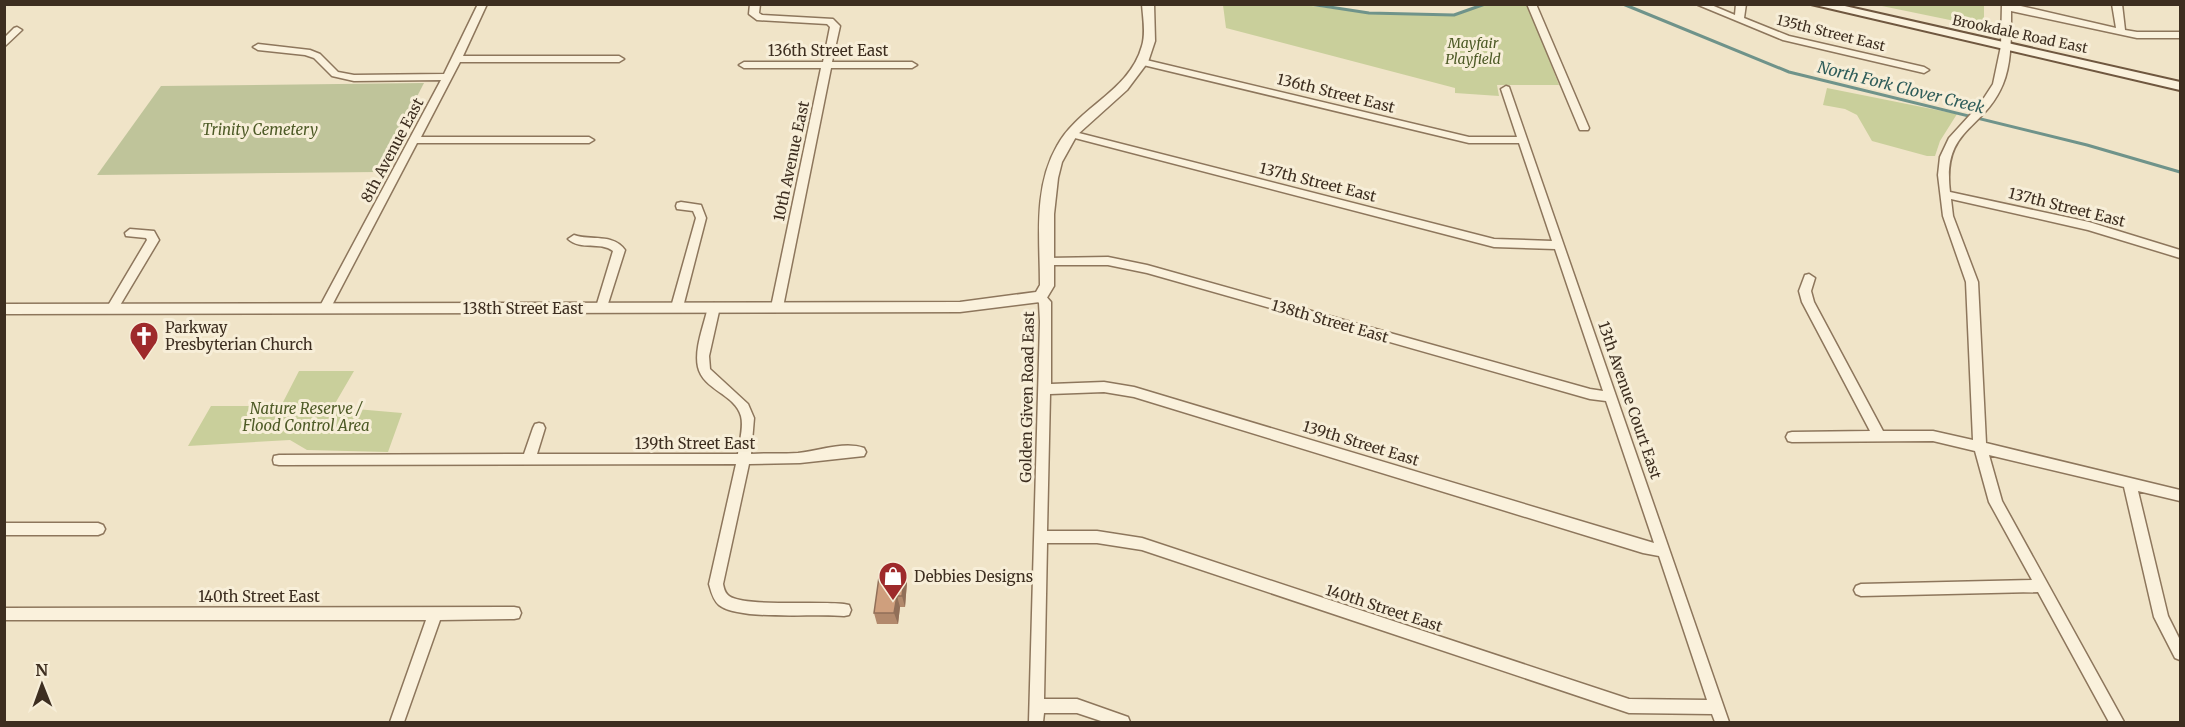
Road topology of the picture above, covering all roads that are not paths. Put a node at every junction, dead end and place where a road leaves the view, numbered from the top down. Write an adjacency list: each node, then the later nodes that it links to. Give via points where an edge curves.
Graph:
1 (483, 4): 17 (street, 8th Avenue East)
2 (755, 4): 21 (street, 10th Avenue East, via 754,15 760,18 834,22)
3 (1148, 4): 19 (street, Golden Given Road East, via 1149,39)
4 (1531, 4): 27 (street)
5 (1700, 4): 10 (street, 135th Street East)
6 (1741, 4): 10 (street)
7 (1817, 4): 15 (main road, Brookdale Road East)
8 (2117, 4): 12 (street)
9 (2007, 6): 12 (street); 15 (street)
10 (1739, 20): 23 (street, 135th Street East, via 1786,38)
11 (17, 30): 14 (street)
12 (2121, 32): 13 (street)
13 (2181, 35)
14 (4, 44)
15 (2006, 46): 25 (main road, Brookdale Road East); 32 (street, via 1998,84 1948,150)
16 (258, 47): 24 (street, via 307,52 317,56 335,74 354,78)
17 (457, 59): 18 (street); 24 (street, 8th Avenue East)
18 (619, 59)
19 (1143, 62): 28 (street, Golden Given Road East); 31 (street, 136th Street East, via 1468,140)
20 (744, 65): 21 (street, 136th Street East)
21 (828, 65): 22 (street, 136th Street East); 43 (street, 10th Avenue East)
22 (912, 65)
23 (1924, 70)
24 (448, 77): 29 (street, 8th Avenue East)
25 (2181, 86)
26 (1506, 89): 31 (street, 13th Avenue Court East)
27 (1584, 128)
28 (1071, 134): 36 (street, 137th Street East, via 1494,243); 38 (street, Golden Given Road East, via 1055,161 1051,179)
29 (414, 140): 30 (street); 44 (street, 8th Avenue East)
30 (589, 140)
31 (1524, 140): 36 (street, 13th Avenue Court East)
32 (1944, 194): 37 (street, 137th Street East, via 2070,221); 53 (street, via 1972,282)
33 (681, 206): 42 (street, via 697,208 701,218)
34 (130, 233): 47 (street, via 153,237)
35 (574, 239): 41 (street, via 610,243 620,250)
36 (1559, 245): 49 (street, 13th Avenue Court East)
37 (2181, 254)
38 (1047, 262): 40 (street, Golden Given Road East, via 1047,286); 49 (street, 138th Street East, via 1108,261 1147,269)
39 (1809, 278): 52 (street, via 1805,291 1808,302)
40 (1040, 297): 43 (street, 138th Street East, via 960,307); 48 (street, Golden Given Road East, via 1045,302)
41 (602, 307): 42 (street, 138th Street East); 44 (street, 138th Street East)
42 (677, 307): 45 (street, 138th Street East)
43 (777, 307): 45 (street, 138th Street East)
44 (325, 308): 47 (street, 138th Street East)
45 (714, 308): 56 (street, via 703,364 708,376 746,409)
46 (4, 309): 47 (street, 138th Street East)
47 (112, 309)
48 (1045, 389): 62 (street, Golden Given Road East); 63 (street, 139th Street East, via 1104,387 1134,392)
49 (1611, 397): 63 (street, 13th Avenue Court East)
50 (539, 428): 55 (street)
51 (1792, 436): 52 (street)
52 (1879, 436): 53 (street, via 1933,436)
53 (1980, 446): 58 (street); 64 (street, via 1996,502)
54 (860, 452): 56 (street, 139th Street East)
55 (529, 459): 56 (street, 139th Street East); 57 (street, 139th Street East)
56 (744, 459): 66 (street, via 716,584 720,598 743,607 820,606)
57 (279, 460)
58 (2130, 483): 59 (street); 70 (street, via 2161,617)
59 (2181, 495)
60 (4, 529): 61 (street)
61 (99, 529)
62 (1041, 537): 71 (street, Golden Given Road East); 72 (street, 140th Street East, via 1097,537 1143,544 1629,706)
63 (1664, 551): 72 (street, 13th Avenue Court East)
64 (2043, 586): 65 (street); 77 (street)
65 (1861, 590)
66 (844, 610)
67 (514, 613): 69 (street, 140th Street East)
68 (4, 614): 69 (street, 140th Street East)
69 (435, 614): 73 (street)
70 (2181, 653)
71 (1037, 706): 74 (street, Golden Given Road East); 75 (street, via 1077,706)
72 (1716, 707): 76 (street, 13th Avenue Court East)
73 (397, 723)
74 (1036, 723)
75 (1123, 723)
76 (1722, 723)
77 (2117, 723)

